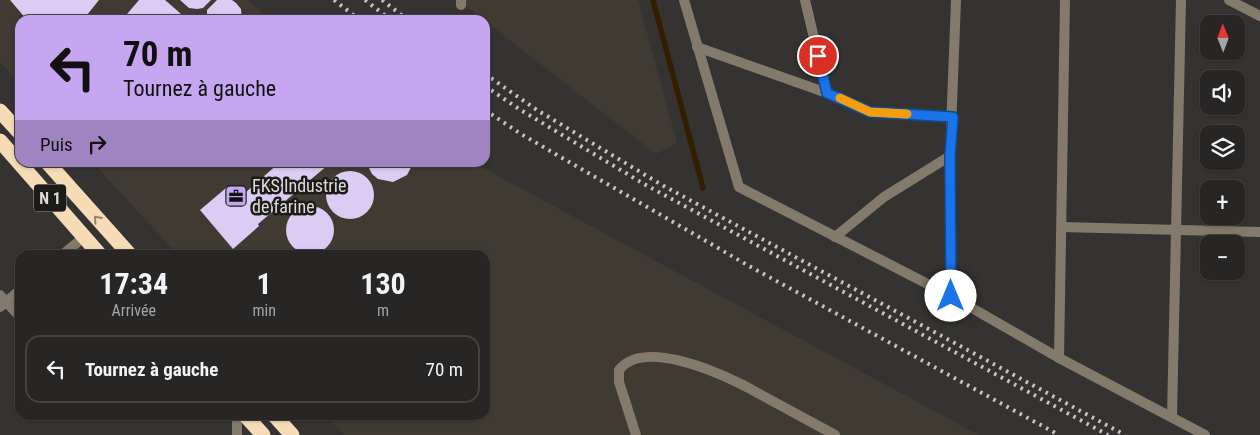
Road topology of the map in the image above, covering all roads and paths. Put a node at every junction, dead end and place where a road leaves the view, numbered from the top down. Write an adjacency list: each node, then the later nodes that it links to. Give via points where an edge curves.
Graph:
1 (684, 0): 8 (street)
2 (804, 0): 9 (street)
3 (956, 0): 11 (street)
4 (1065, 0): 18 (street)
5 (1181, 0): 19 (street)
6 (1229, 0): 7 (street)
7 (1260, 16)
8 (697, 47): 9 (street); 21 (street, via 739,187)
9 (827, 93): 11 (street, via 870,112)
10 (0, 111): 12 (highway)
11 (953, 117): 14 (street)
12 (15, 128)
13 (0, 141): 15 (highway, N 1)
14 (950, 156): 21 (street, via 884,197); 27 (street)
15 (15, 158)
16 (23, 167): 22 (highway, N 1)
17 (51, 167): 25 (highway, N 1, one-way to 17)
18 (1062, 227): 19 (street); 30 (street)
19 (1176, 230): 20 (street); 31 (street)
20 (1260, 232)
21 (835, 236): 27 (street)
22 (84, 237): 23 (street); 24 (highway, N 1)
23 (68, 250)
24 (96, 250)
25 (125, 250)
26 (15, 293): 28 (street)
27 (951, 296): 30 (street)
28 (2, 301): 29 (street)
29 (15, 312)
30 (1059, 358): 31 (street)
31 (1172, 418): 40 (street)
32 (236, 420): 35 (street)
33 (250, 420): 36 (highway)
34 (278, 420): 37 (highway)
35 (237, 435)
36 (263, 435)
37 (292, 435)
38 (636, 435): 39 (street, via 618,382 619,370 628,362 644,358 686,361 710,369)
39 (836, 435)
40 (1205, 435)

